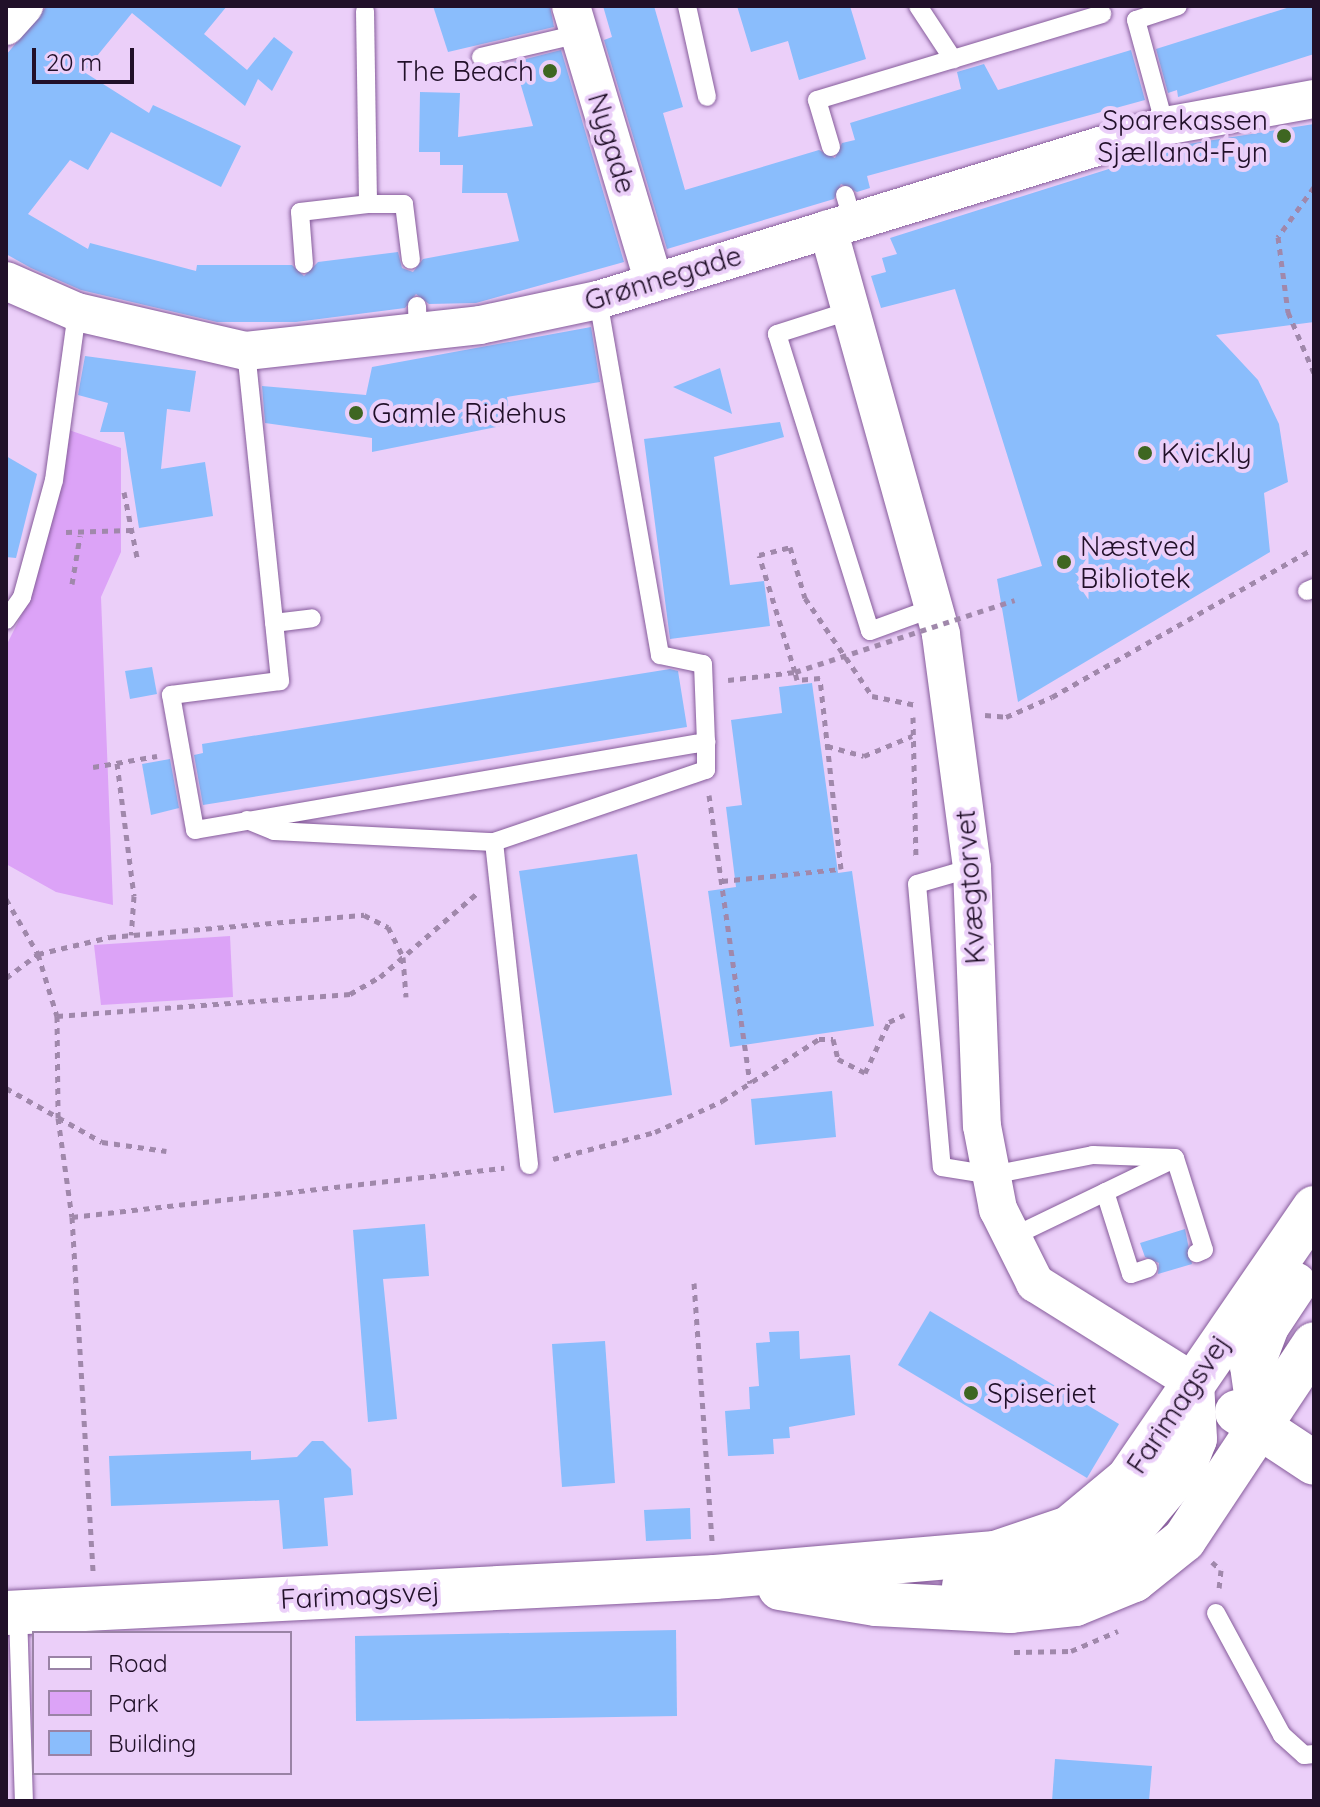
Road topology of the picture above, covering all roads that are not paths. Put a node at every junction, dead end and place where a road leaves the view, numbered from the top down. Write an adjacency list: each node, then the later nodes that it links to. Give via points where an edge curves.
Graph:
1 (24, 6): 8 (street)
2 (687, 6): 11 (lane)
3 (918, 6): 10 (lane)
4 (1178, 6): 13 (lane, via 1136,20)
5 (365, 11): 15 (lane)
6 (1102, 14): 10 (lane)
7 (575, 20): 9 (lane); 19 (street, Nygade)
8 (6, 26)
9 (481, 57)
10 (953, 59): 14 (lane, via 817,100)
11 (707, 97)
12 (1314, 99): 13 (street, Grønnegade)
13 (1165, 126): 16 (street, Grønnegade)
14 (831, 147)
15 (368, 204): 17 (lane, via 404,204); 18 (lane, via 300,212)
16 (842, 215): 19 (street, Grønnegade); 22 (street, Kvægtorvet)
17 (411, 260)
18 (304, 264)
19 (653, 280): 21 (street, Grønnegade)
20 (6, 281): 23 (street, Grønnegade)
21 (598, 300): 24 (street, Grønnegade, via 307,332); 29 (lane, via 660,655 703,664)
22 (852, 310): 25 (street, Kvægtorvet); 25 (lane, via 777,334 870,631)
23 (77, 312): 24 (street, Grønnegade); 27 (lane, via 54,480 22,597)
24 (246, 351): 28 (lane)
25 (933, 608): 32 (street, Kvægtorvet)
26 (312, 618): 28 (lane)
27 (6, 620)
28 (274, 623): 30 (lane, via 280,681 171,695 195,830)
29 (706, 742): 30 (lane); 31 (lane, via 706,770)
30 (247, 820): 31 (lane, via 274,831)
31 (494, 842): 34 (lane)
32 (972, 868): 35 (street, Kvægtorvet, via 982,1126); 35 (lane, via 917,884 942,1167)
33 (1175, 1158): 35 (lane, via 1093,1155); 36 (lane); 39 (lane)
34 (529, 1165)
35 (992, 1175): 38 (street, Kvægtorvet)
36 (1105, 1192): 38 (lane); 41 (lane)
37 (1314, 1208): 43 (main road, Farimagsvej)
38 (1010, 1238): 43 (street, Kvægtorvet, via 1035,1283)
39 (1196, 1242)
40 (1314, 1256): 44 (main road, via 1257,1345 1251,1387)
41 (1139, 1259)
42 (1314, 1344): 44 (main road, Farimagsvej)
43 (1192, 1381): 44 (main road, Kvægtorvet); 46 (main road, Farimagsvej, via 1128,1479 1069,1528 995,1553); 47 (main road, via 1195,1439 1184,1467 1125,1537 1050,1572)
44 (1261, 1429): 45 (main road, Kvægtorvet); 47 (main road, Farimagsvej, via 1184,1540 1134,1580 1075,1604 1011,1611)
45 (1314, 1463)
46 (715, 1577): 47 (main road, Farimagsvej); 49 (main road, Farimagsvej, via 95,1608)
47 (899, 1605)
48 (1216, 1613): 50 (lane, via 1282,1735 1304,1755)
49 (12, 1631): 51 (lane)
50 (1314, 1754)
51 (24, 1801)

